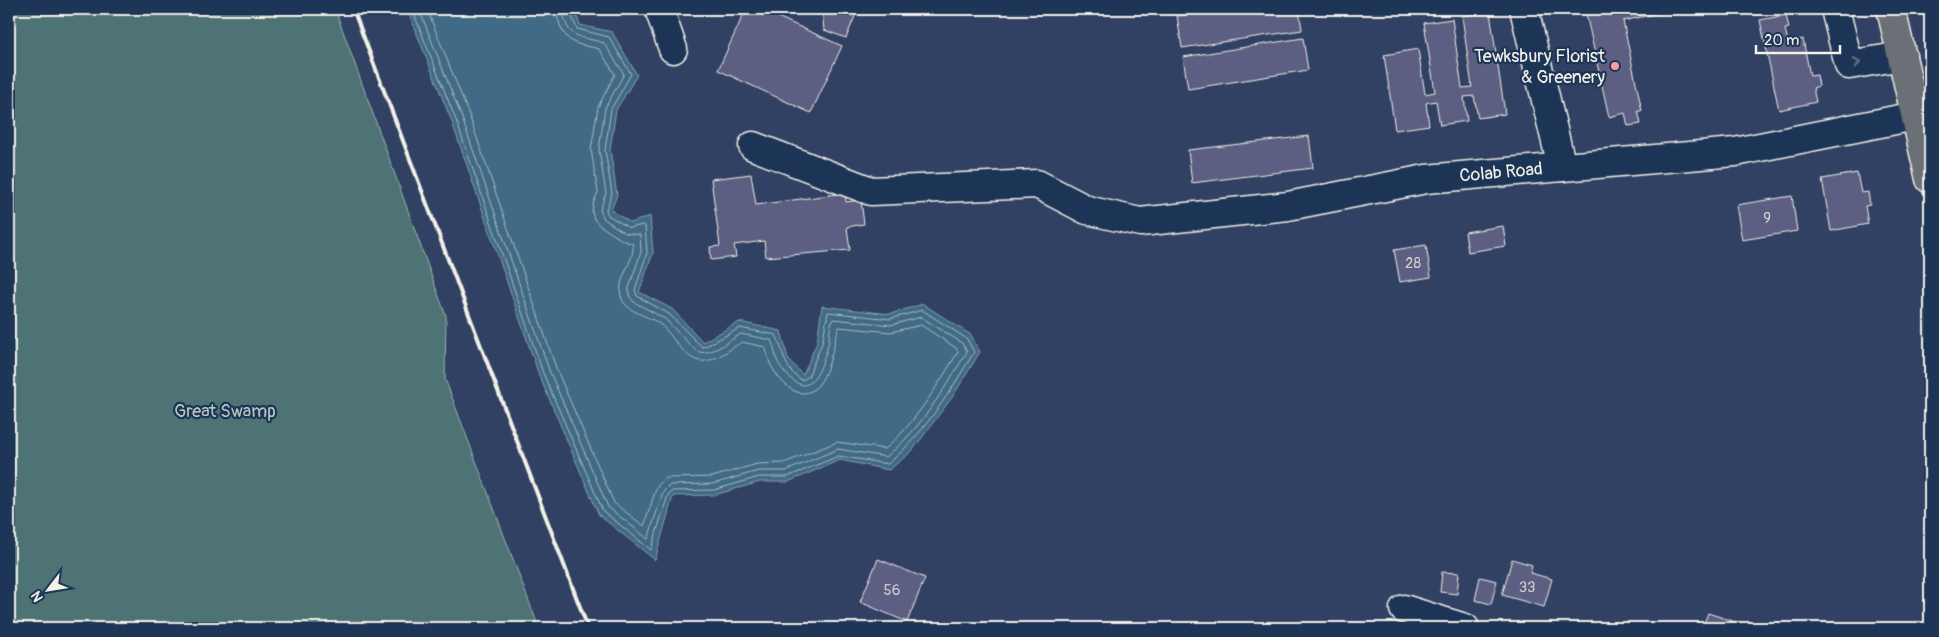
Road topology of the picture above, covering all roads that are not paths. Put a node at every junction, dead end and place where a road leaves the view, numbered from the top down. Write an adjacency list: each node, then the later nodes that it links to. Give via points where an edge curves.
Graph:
1 (659, 9): 5 (street)
2 (1835, 9): 6 (street, one-way to 6, via 1849,65)
3 (1891, 9): 6 (main road)
4 (1528, 21): 9 (street)
5 (673, 49)
6 (1902, 56): 7 (main road)
7 (1923, 114): 9 (street, Colab Road, via 1735,152); 10 (main road)
8 (753, 146): 9 (street, Colab Road, via 870,191 1037,184 1087,210 1140,222 1288,206 1426,180)
9 (1562, 167)
10 (1930, 179)
11 (1404, 609): 12 (street)
12 (1465, 628)

